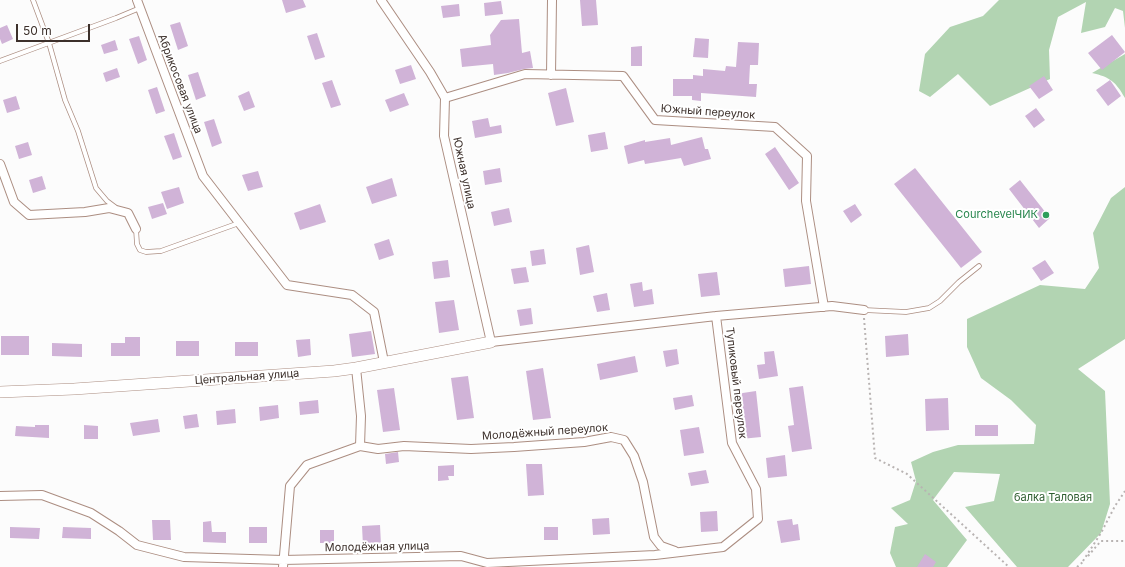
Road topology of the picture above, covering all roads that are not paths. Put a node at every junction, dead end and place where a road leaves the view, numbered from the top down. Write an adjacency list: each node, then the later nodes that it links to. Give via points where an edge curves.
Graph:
1 (34, 0): 6 (lane)
2 (137, 0): 5 (street, Абрикосовая улица)
3 (381, 0): 9 (street)
4 (552, 0): 8 (street)
5 (140, 8): 6 (lane); 12 (street, Абрикосовая улица, via 203,176)
6 (49, 43): 7 (lane); 11 (lane, via 65,100 96,188 107,201)
7 (0, 61)
8 (552, 75): 9 (street, Южный переулок, via 525,74); 15 (street, Южный переулок, via 623,76 655,120 775,127 807,156 806,201)
9 (445, 98): 18 (street, Южная улица, via 444,136)
10 (0, 164): 11 (street, via 14,202 29,215 109,208)
11 (128, 213): 13 (street)
12 (239, 223): 13 (lane, via 153,252 140,250); 19 (street, Абрикосовая улица, via 287,285 352,295 374,312)
13 (136, 229)
14 (979, 266): 16 (lane, via 929,308 906,312)
15 (824, 306): 16 (street); 17 (street)
16 (864, 310)
17 (716, 316): 18 (street); 24 (street, Тупиковый переулок, via 732,443 756,489)
18 (491, 342): 19 (street, Центральная улица)
19 (384, 362): 20 (street, Центральная улица)
20 (356, 368): 21 (street, Центральная улица); 22 (street, via 361,416)
21 (0, 392)
22 (360, 446): 25 (street, Молодёжный переулок, via 378,449 404,446 471,449 584,442 611,437 624,440 634,456 643,482 654,537 661,546); 26 (street, via 307,465 290,486)
23 (0, 496): 26 (street, Молодёжная улица, via 42,495 91,513 137,545 184,557)
24 (758, 519): 25 (street, Молодёжная улица, via 723,547)
25 (678, 552): 27 (street, Молодёжная улица)
26 (283, 564): 27 (street, Молодёжная улица, via 461,556)
27 (487, 565)

